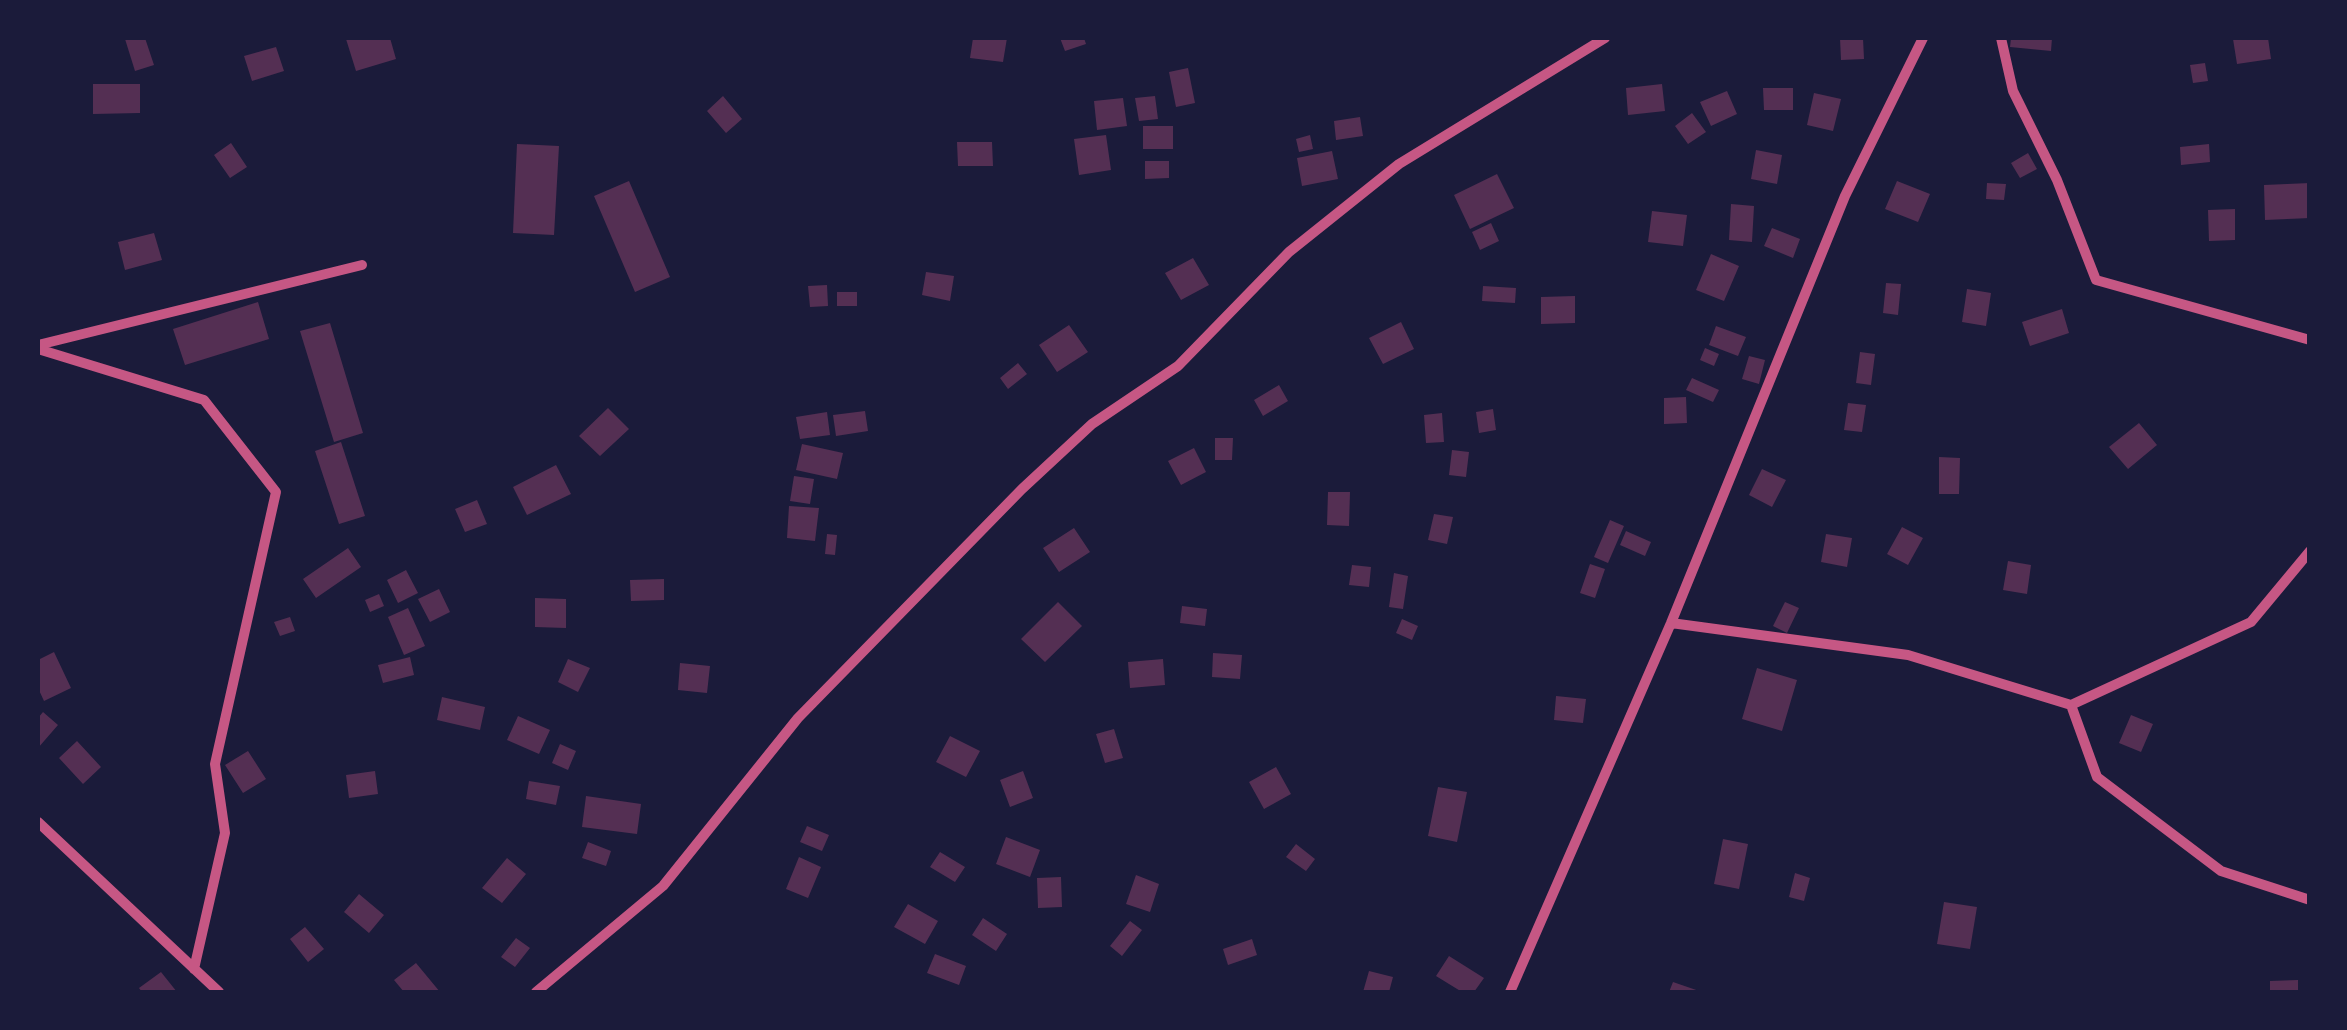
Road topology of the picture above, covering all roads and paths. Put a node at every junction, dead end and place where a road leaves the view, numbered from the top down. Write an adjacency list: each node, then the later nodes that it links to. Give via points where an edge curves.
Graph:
1 (1605, 38): 14 (street, via 1400,164 1289,252 1178,366 1092,424 798,718 662,886)
2 (1923, 38): 8 (street, via 1845,196)
3 (2001, 38): 5 (street, via 2013,91 2058,180 2096,280)
4 (362, 265): 6 (street)
5 (2310, 340)
6 (38, 347): 12 (street, via 204,400 276,492 215,764 224,833)
7 (2310, 551): 9 (street, via 2251,622)
8 (1671, 622): 9 (street, via 1908,655); 15 (street)
9 (2072, 705): 11 (street, via 2097,777 2221,871)
10 (38, 822): 12 (street)
11 (2310, 900)
12 (194, 969): 13 (street)
13 (219, 992)
14 (536, 992)
15 (1510, 992)

